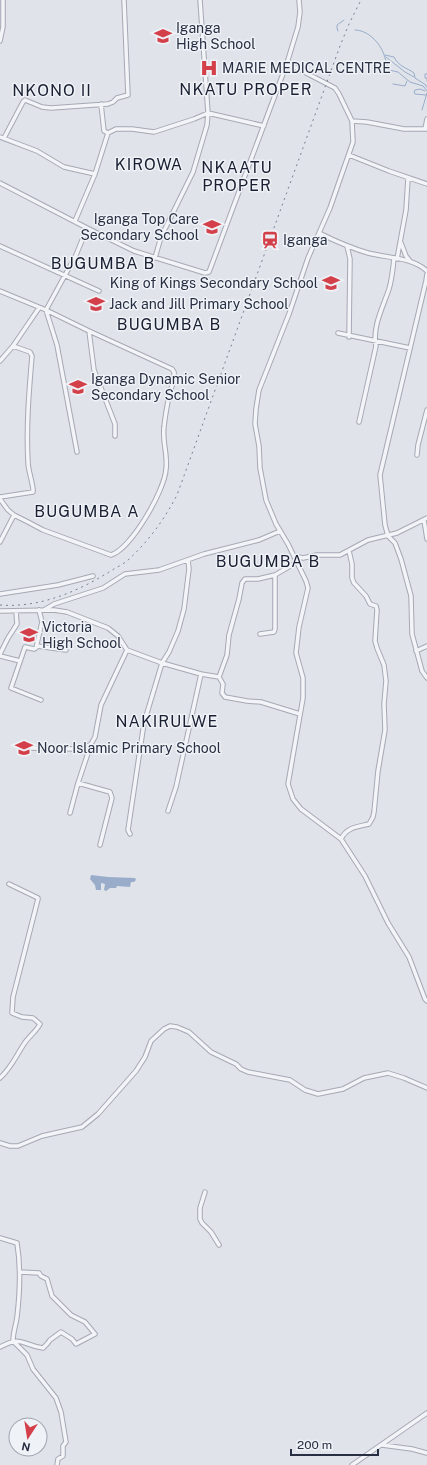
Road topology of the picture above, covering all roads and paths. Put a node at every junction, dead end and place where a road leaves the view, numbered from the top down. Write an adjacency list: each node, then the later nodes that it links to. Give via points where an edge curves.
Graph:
1 (3, 0): 5 (street)
2 (124, 0): 7 (street, via 128,95)
3 (200, 0): 8 (street)
4 (299, 0): 6 (street, via 298,27)
5 (0, 42)
6 (287, 64): 10 (street, via 335,88); 11 (street)
7 (102, 104): 13 (street, via 104,131); 14 (street, via 51,108 25,100)
8 (208, 112): 11 (street); 13 (street, via 154,132 132,129); 26 (street, via 193,172 161,237)
9 (427, 119): 12 (street)
10 (352, 121): 12 (street, via 404,129); 15 (street)
11 (264, 126): 26 (street, via 209,272)
12 (426, 129)
13 (108, 132): 16 (street)
14 (2, 137): 16 (street, via 37,151 64,167)
15 (349, 155): 17 (street); 22 (street)
16 (95, 174): 20 (street)
17 (408, 178): 19 (street); 23 (street, via 406,210)
18 (0, 183): 20 (street)
19 (427, 184)
20 (75, 221): 21 (street)
21 (87, 228): 26 (street, via 134,251); 30 (street)
22 (319, 233): 25 (street); 51 (street, via 259,390 256,409 255,424 266,500)
23 (400, 240): 27 (street); 28 (street)
24 (0, 246): 30 (street)
25 (347, 246): 27 (street); 38 (street, via 350,259)
26 (155, 258)
27 (396, 259): 28 (street); 39 (street, via 376,328)
28 (410, 262): 29 (street)
29 (427, 271): 31 (street)
30 (65, 275): 33 (street); 35 (street)
31 (426, 281): 41 (street)
32 (0, 291): 34 (street)
33 (99, 291)
34 (39, 308): 35 (street); 40 (street)
35 (46, 310): 36 (street); 46 (street, via 57,345)
36 (89, 331): 45 (street, via 94,370 115,424); 49 (street, via 174,372 163,434 167,461 160,492 133,536 111,555 43,530)
37 (338, 333): 38 (street)
38 (349, 336): 39 (street)
39 (375, 340): 41 (street); 44 (street, via 376,346)
40 (13, 346): 42 (street); 48 (street, via 30,352 32,356 28,398 28,462 33,492)
41 (410, 348): 53 (street, via 380,475)
42 (0, 361)
43 (427, 410): 47 (street)
44 (359, 422)
45 (115, 436)
46 (77, 452)
47 (417, 455)
48 (0, 498): 49 (street)
49 (14, 515): 55 (street)
50 (425, 519): 52 (street); 54 (street)
51 (280, 531): 58 (street); 59 (street, via 259,540)
52 (397, 533): 53 (street); 56 (street, via 394,536)
53 (388, 536): 56 (street); 57 (street, via 368,540)
54 (427, 539)
55 (0, 542)
56 (394, 543): 72 (street, via 401,558 411,596 412,634)
57 (349, 550): 58 (street, via 334,556); 87 (street, via 354,583 377,610 375,641 384,665 386,681 385,730 374,817 369,824 351,828)
58 (294, 556): 60 (street)
59 (188, 560): 64 (street, via 159,570 125,574 103,588); 75 (street, via 184,609 178,631)
60 (296, 562): 61 (street); 80 (street, via 308,588 296,644 303,678)
61 (275, 575): 67 (street, via 274,632); 77 (street, via 245,579 242,583 229,635 228,654)
62 (93, 576): 63 (street, via 58,585)
63 (0, 594)
64 (41, 610): 66 (street); 68 (street, via 42,622); 71 (street, via 67,612 108,628 118,636)
65 (0, 611): 66 (street)
66 (16, 611): 73 (street, via 17,624)
67 (260, 634)
68 (37, 646): 70 (street); 74 (street, via 34,649 25,647)
69 (427, 646): 72 (street)
70 (66, 650)
71 (126, 650): 75 (street); 81 (street, via 100,705)
72 (416, 651): 78 (street)
73 (0, 655): 74 (street)
74 (20, 661): 79 (street, via 11,688)
75 (162, 663): 76 (street); 86 (street, via 144,723 128,830)
76 (201, 674): 77 (street); 84 (street, via 176,787)
77 (219, 677): 80 (street, via 225,697 261,702)
78 (427, 678)
79 (41, 700)
80 (300, 714): 87 (street, via 288,784 290,791 301,809)
81 (91, 744): 82 (street, via 75,749); 83 (street)
82 (30, 748)
83 (78, 783): 85 (street); 88 (street, via 110,792 112,798)
84 (168, 811)
85 (70, 813)
86 (130, 834)
87 (341, 839): 90 (street, via 365,876 388,923 409,957)
88 (100, 845)
89 (9, 884): 91 (street, via 38,898 13,997 12,1013 33,1018 40,1024)
90 (427, 1000)
91 (0, 1078)
92 (427, 1088): 93 (street, via 388,1073 364,1078 343,1089 318,1094 305,1090 290,1080 244,1071 236,1064 211,1052 189,1032 170,1026 151,1041 136,1071 92,1121 82,1127 42,1136 18,1146)
93 (0, 1143)
94 (205, 1192): 96 (street, via 200,1208 200,1219)
95 (0, 1238): 97 (street, via 17,1243)
96 (219, 1245)
97 (20, 1272): 98 (street); 98 (street, via 39,1273 47,1279 52,1296 71,1315 85,1322 95,1334 76,1344 61,1332 43,1348)
98 (13, 1341): 99 (street); 103 (street, via 27,1355 33,1369 56,1398 61,1412 66,1442 63,1446 63,1456 58,1459)
99 (0, 1347)
100 (427, 1413): 101 (street)
101 (382, 1445): 102 (street); 104 (street)
102 (427, 1453)
103 (57, 1465)
104 (352, 1465)

